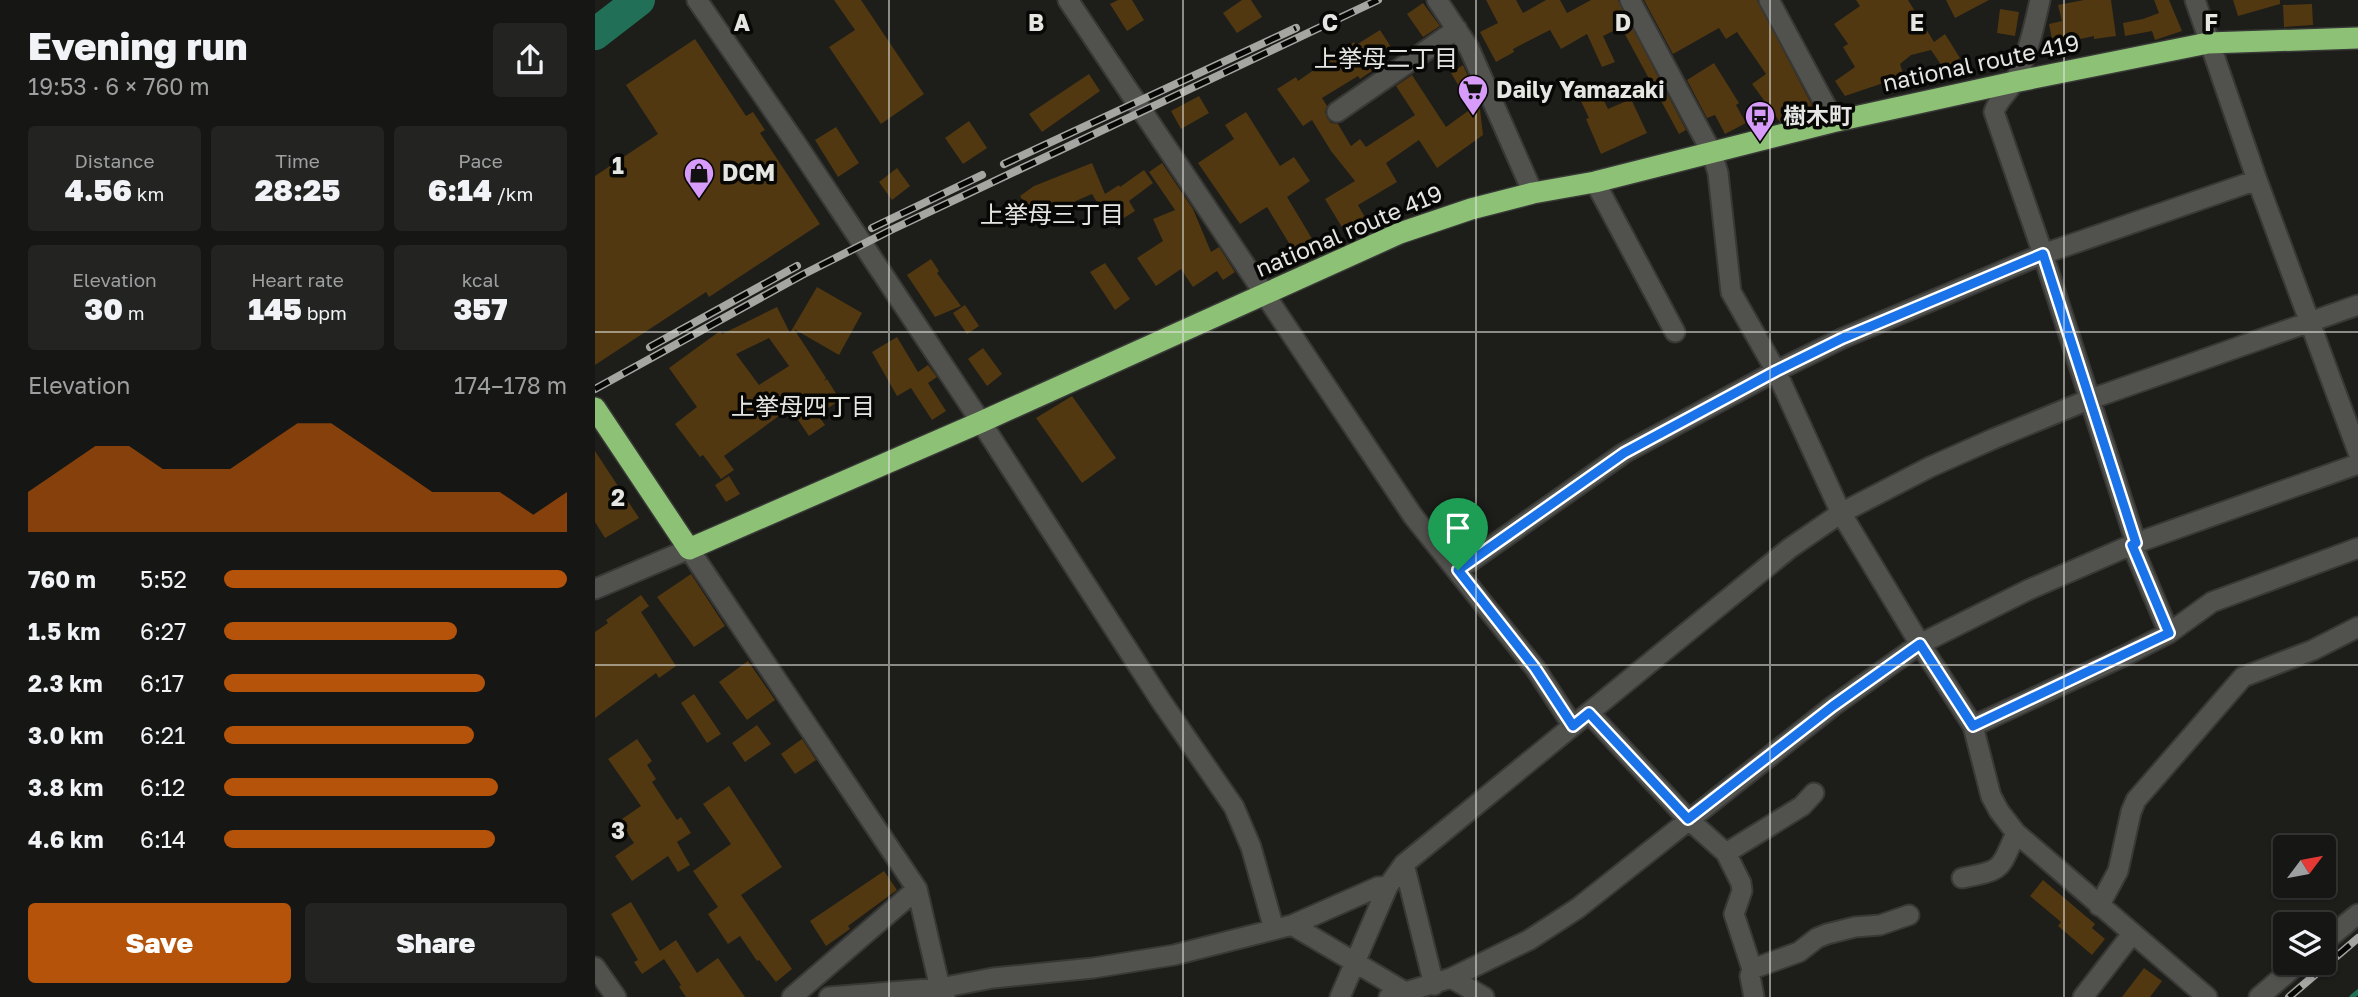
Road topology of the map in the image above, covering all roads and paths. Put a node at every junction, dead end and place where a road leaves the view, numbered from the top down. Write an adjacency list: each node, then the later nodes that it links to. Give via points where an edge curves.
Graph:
1 (697, 0): 26 (street)
2 (1068, 0): 19 (street)
3 (1437, 0): 8 (street)
4 (1630, 0): 14 (street)
5 (1769, 0): 13 (street)
6 (2040, 0): 11 (street, via 2033,34)
7 (2195, 0): 10 (street)
8 (1457, 29): 12 (street); 17 (street)
9 (2358, 38): 10 (highway, national route 419)
10 (2208, 43): 11 (highway, national route 419); 15 (street)
11 (2014, 82): 13 (highway, national route 419); 18 (street, via 1994,112)
12 (1337, 112)
13 (1832, 122): 14 (highway, national route 419)
14 (1712, 153): 16 (highway, national route 419); 23 (street, via 1731,292)
15 (2257, 180): 18 (street); 21 (street)
16 (1595, 182): 17 (highway, national route 419); 22 (street)
17 (1534, 193): 19 (highway, national route 419, via 1400,233)
18 (2043, 254): 23 (street); 24 (street)
19 (1263, 295): 26 (highway, national route 419); 34 (street, via 1413,516)
20 (2358, 305): 21 (street)
21 (2310, 321): 24 (street); 27 (street)
22 (1675, 332)
23 (1776, 371): 30 (street); 34 (street, via 1624,453)
24 (2088, 400): 30 (street, via 1930,467); 31 (street)
25 (595, 408): 33 (highway)
26 (981, 422): 33 (highway, national route 419); 53 (street, via 1234,807)
27 (2353, 423): 28 (street)
28 (2358, 452)
29 (2358, 464): 31 (street)
30 (1842, 513): 38 (street); 39 (street, via 1790,548)
31 (2134, 544): 37 (street); 38 (street)
32 (2358, 548): 37 (street, via 2212,602)
33 (689, 549): 35 (street); 49 (street)
34 (1458, 570): 40 (street, via 1535,668)
35 (595, 589)
36 (2358, 627): 50 (street, via 2243,677 2136,800 2118,871)
37 (2169, 633): 41 (street)
38 (1920, 644): 41 (street); 43 (street)
39 (1589, 713): 40 (street); 43 (street)
40 (1573, 726): 46 (street)
41 (1973, 726): 44 (street, via 1991,796)
42 (1814, 793): 45 (street, via 1802,806)
43 (1688, 819): 45 (street); 60 (street, via 1578,908 1529,940)
44 (2016, 833): 47 (street, via 2001,867); 50 (street)
45 (1726, 853): 58 (street, via 1741,883 1734,914)
46 (1404, 864): 48 (street); 60 (street)
47 (1962, 878)
48 (1388, 886): 53 (street); 56 (street)
49 (918, 890): 61 (street); 64 (street)
50 (2099, 906): 55 (street)
51 (2358, 914): 54 (street)
52 (1909, 915): 58 (street, via 1827,934 1799,952)
53 (1283, 927): 56 (street); 61 (street, via 1174,955 993,978)
54 (2336, 932)
55 (2132, 934): 69 (street); 70 (street)
56 (1355, 962): 62 (street); 66 (street)
57 (595, 967): 63 (street)
58 (1752, 969): 68 (street)
59 (2285, 975): 71 (street)
60 (1435, 987): 62 (street); 67 (street)
61 (942, 993): 65 (street)
62 (1397, 994)
63 (615, 997)
64 (792, 997)
65 (829, 997)
66 (1340, 997)
67 (1484, 997)
68 (1754, 997)
69 (2083, 997)
70 (2207, 997)
71 (2259, 997)

